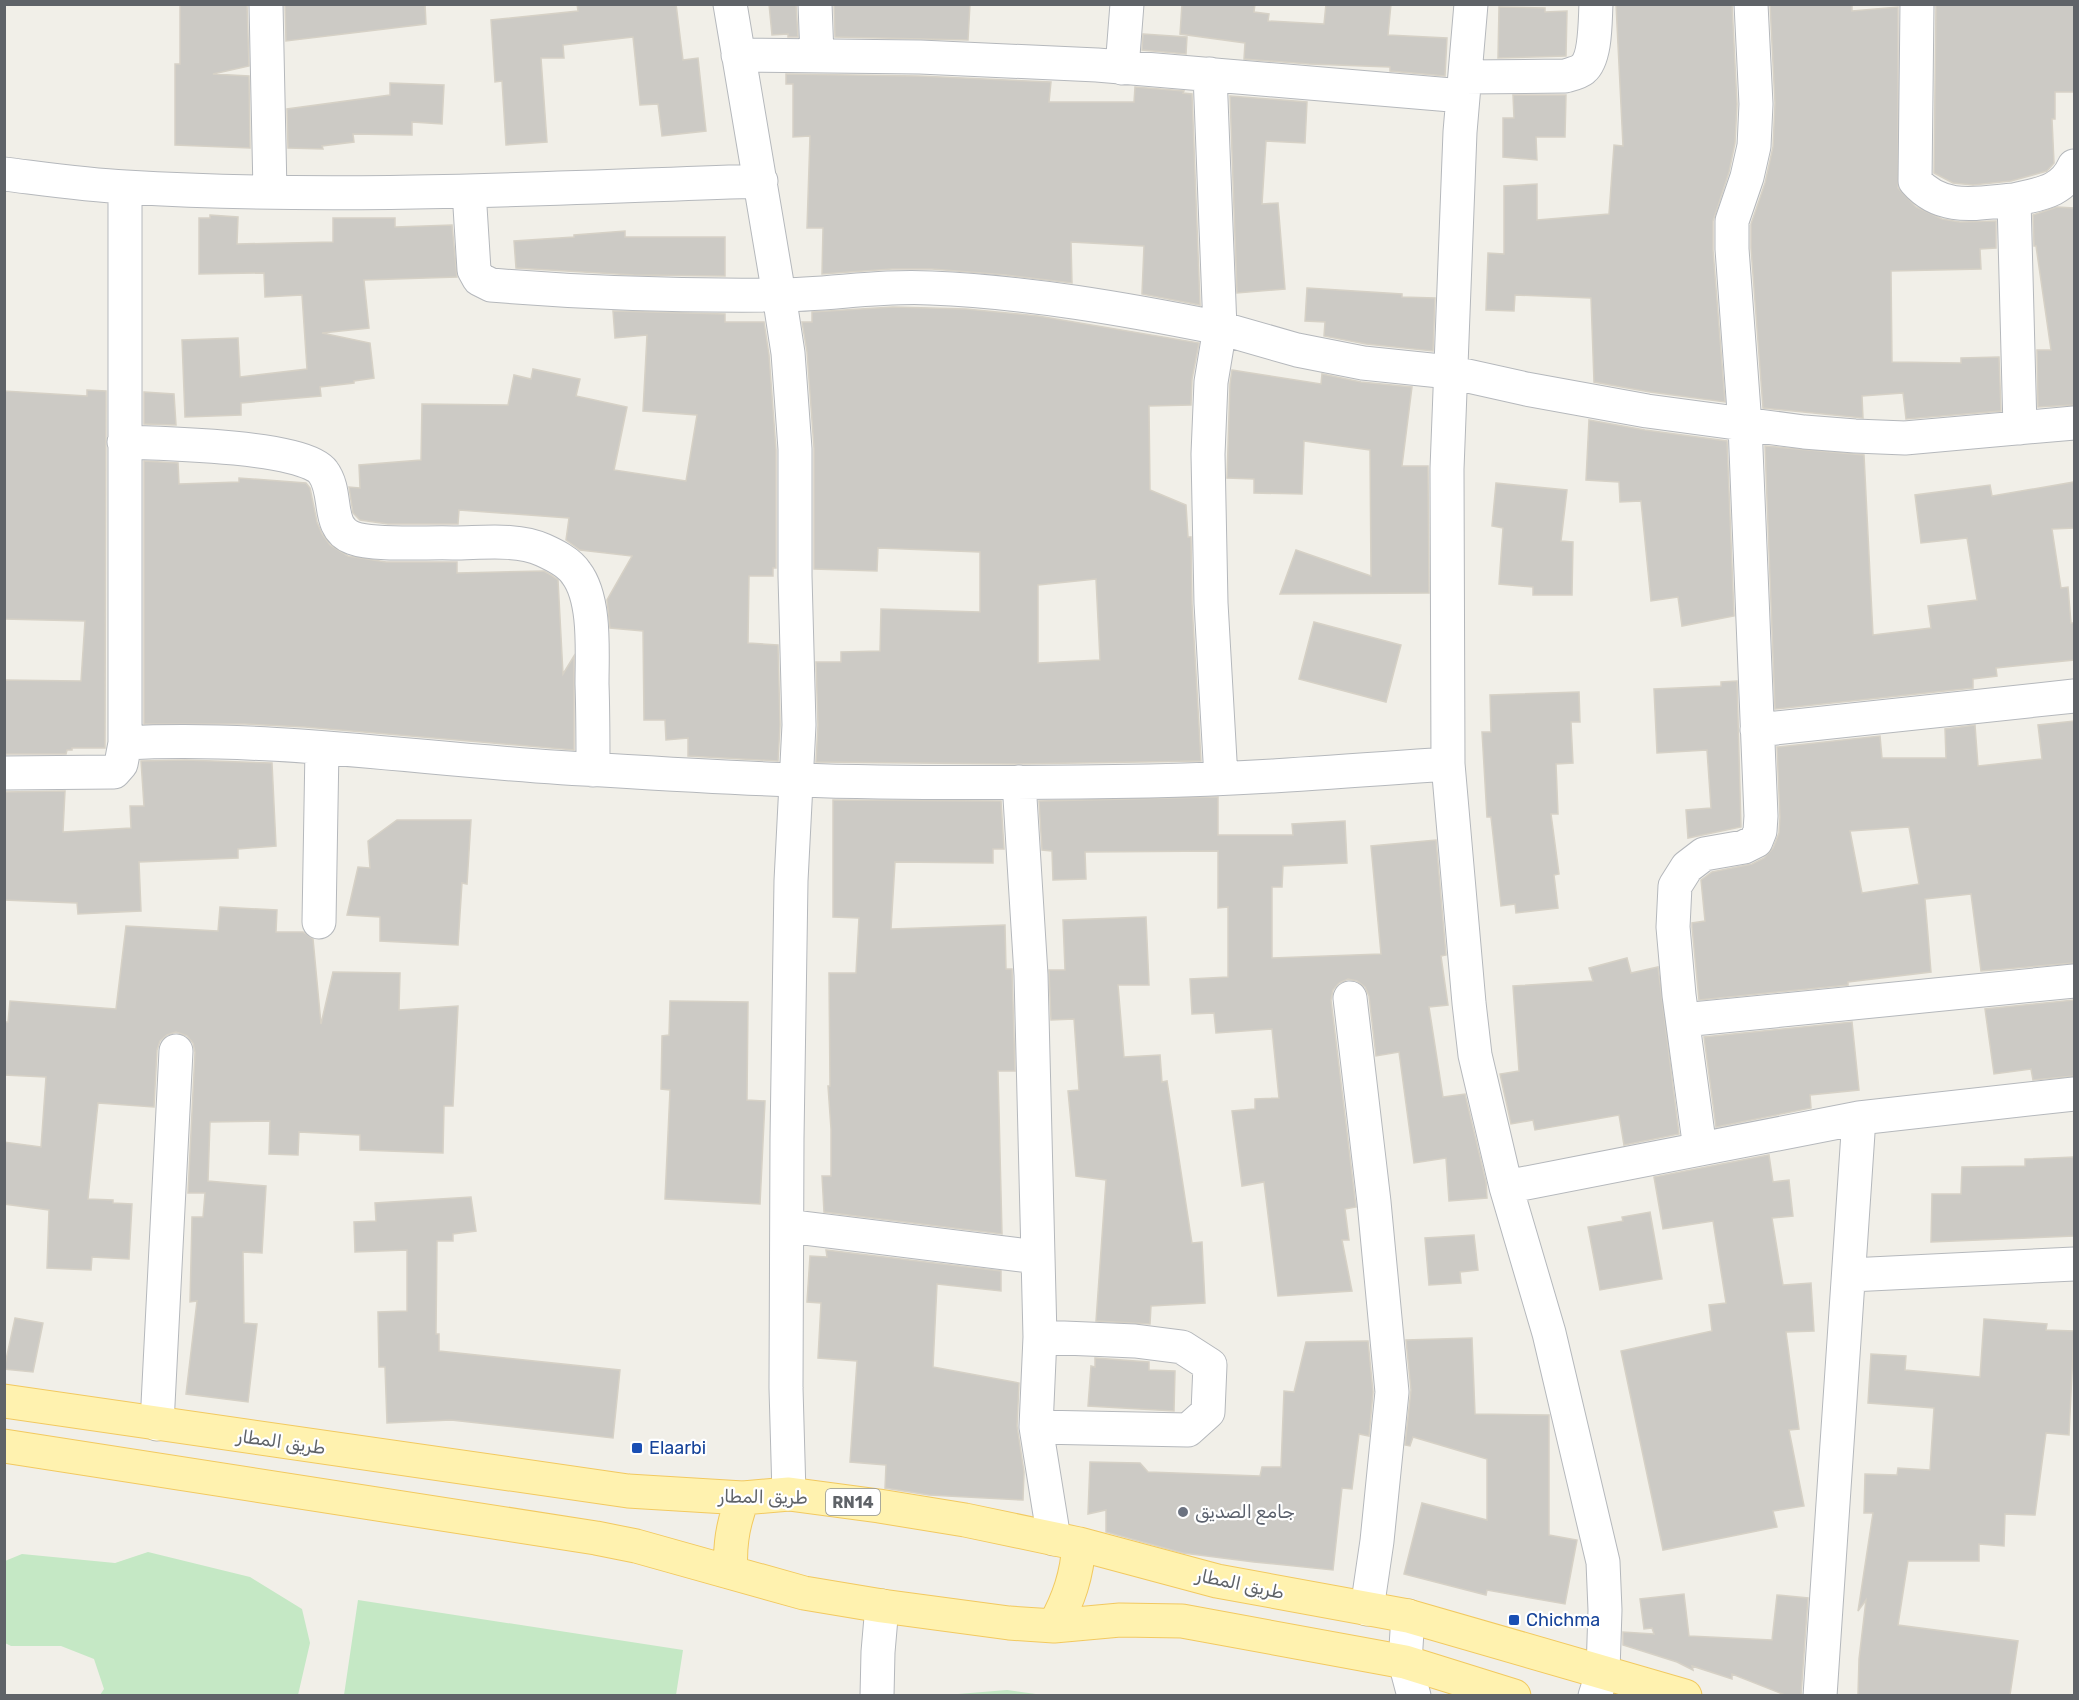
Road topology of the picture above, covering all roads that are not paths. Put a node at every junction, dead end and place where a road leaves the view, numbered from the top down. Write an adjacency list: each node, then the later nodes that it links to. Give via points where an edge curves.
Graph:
1 (266, 4): 19 (street)
2 (730, 4): 9 (street)
3 (815, 4): 10 (street)
4 (1127, 4): 11 (street)
5 (1471, 4): 13 (street)
6 (1596, 4): 13 (street, via 1589,60 1578,73)
7 (1751, 4): 25 (street, via 1754,146 1732,231)
8 (1917, 4): 20 (street, via 1915,181 1923,191 1941,201)
9 (738, 55): 10 (street); 16 (street)
10 (817, 56): 11 (street, via 920,57)
11 (1122, 68): 12 (street)
12 (1210, 74): 13 (street); 22 (street)
13 (1464, 86): 23 (street)
14 (2074, 166): 20 (street, via 2067,181 2053,190)
15 (4, 174): 17 (street)
16 (761, 181): 18 (street); 21 (street)
17 (125, 187): 19 (street); 27 (street)
18 (469, 191): 19 (street); 21 (street, via 474,270 479,279 490,285 629,294)
19 (270, 192)
20 (2014, 200): 26 (street)
21 (779, 295): 22 (street, via 930,287 1031,297); 36 (street, via 795,449 799,725)
22 (1220, 328): 23 (street, via 1297,350 1363,363); 35 (street, via 1211,382 1208,454)
23 (1450, 372): 25 (street, via 1636,409); 32 (street)
24 (2074, 423): 26 (street)
25 (1745, 425): 26 (street, via 1905,438); 29 (street)
26 (2020, 428)
27 (124, 442): 30 (street); 33 (street, via 213,445 307,462 322,470 329,483 335,522 343,534 356,539 519,544 561,559 577,573 591,623)
28 (2074, 696): 29 (street)
29 (1757, 730): 41 (street, via 1761,816 1756,841 1704,854 1687,867 1676,886 1673,927)
30 (125, 743): 31 (street, via 180,740); 34 (street, via 123,760 114,772)
31 (322, 748): 33 (street); 38 (street)
32 (1448, 764): 35 (street); 46 (street, via 1475,1055)
33 (593, 770): 36 (street)
34 (4, 773)
35 (1221, 778): 37 (street)
36 (796, 780): 37 (street); 47 (street)
37 (1020, 782): 48 (street, via 1031,975)
38 (319, 922)
39 (2074, 981): 41 (street)
40 (1350, 998): 61 (street, via 1392,1392)
41 (1683, 1020): 45 (street)
42 (176, 1051): 53 (street)
43 (2074, 1094): 44 (street)
44 (1859, 1118): 45 (street); 50 (street)
45 (1700, 1149): 46 (street)
46 (1506, 1187): 65 (street, via 1549,1333 1603,1562 1605,1610)
47 (787, 1226): 48 (street); 56 (street)
48 (1037, 1257): 51 (street)
49 (2074, 1264): 50 (street)
50 (1850, 1275): 70 (street)
51 (1040, 1337): 54 (street); 54 (street, via 1182,1347 1210,1365 1208,1413 1188,1430)
52 (4, 1401): 53 (main road, طريق المطار / RN14)
53 (157, 1424): 57 (main road, طريق المطار / RN14, via 628,1491)
54 (1036, 1427): 58 (street)
55 (4, 1446): 59 (main road, via 596,1538)
56 (789, 1494): 57 (main road, طريق المطار / RN14); 58 (main road, طريق المطار / RN14, via 901,1509)
57 (743, 1498): 59 (main road, via 733,1526)
58 (1067, 1541): 61 (main road, طريق المطار / RN14, via 1217,1581); 63 (main road, via 1075,1578)
59 (730, 1571): 60 (main road, via 804,1593)
60 (882, 1606): 63 (main road); 66 (street)
61 (1367, 1609): 62 (main road, طريق المطار / RN14)
62 (1408, 1616): 64 (street); 65 (main road, طريق المطار / RN14)
63 (1054, 1626): 64 (main road, via 1120,1620 1182,1621)
64 (1405, 1662): 67 (street); 68 (main road)
65 (1599, 1683): 69 (main road, طريق المطار / RN14)
66 (877, 1695)
67 (1414, 1695)
68 (1514, 1695)
69 (1685, 1695)
70 (1820, 1695)

